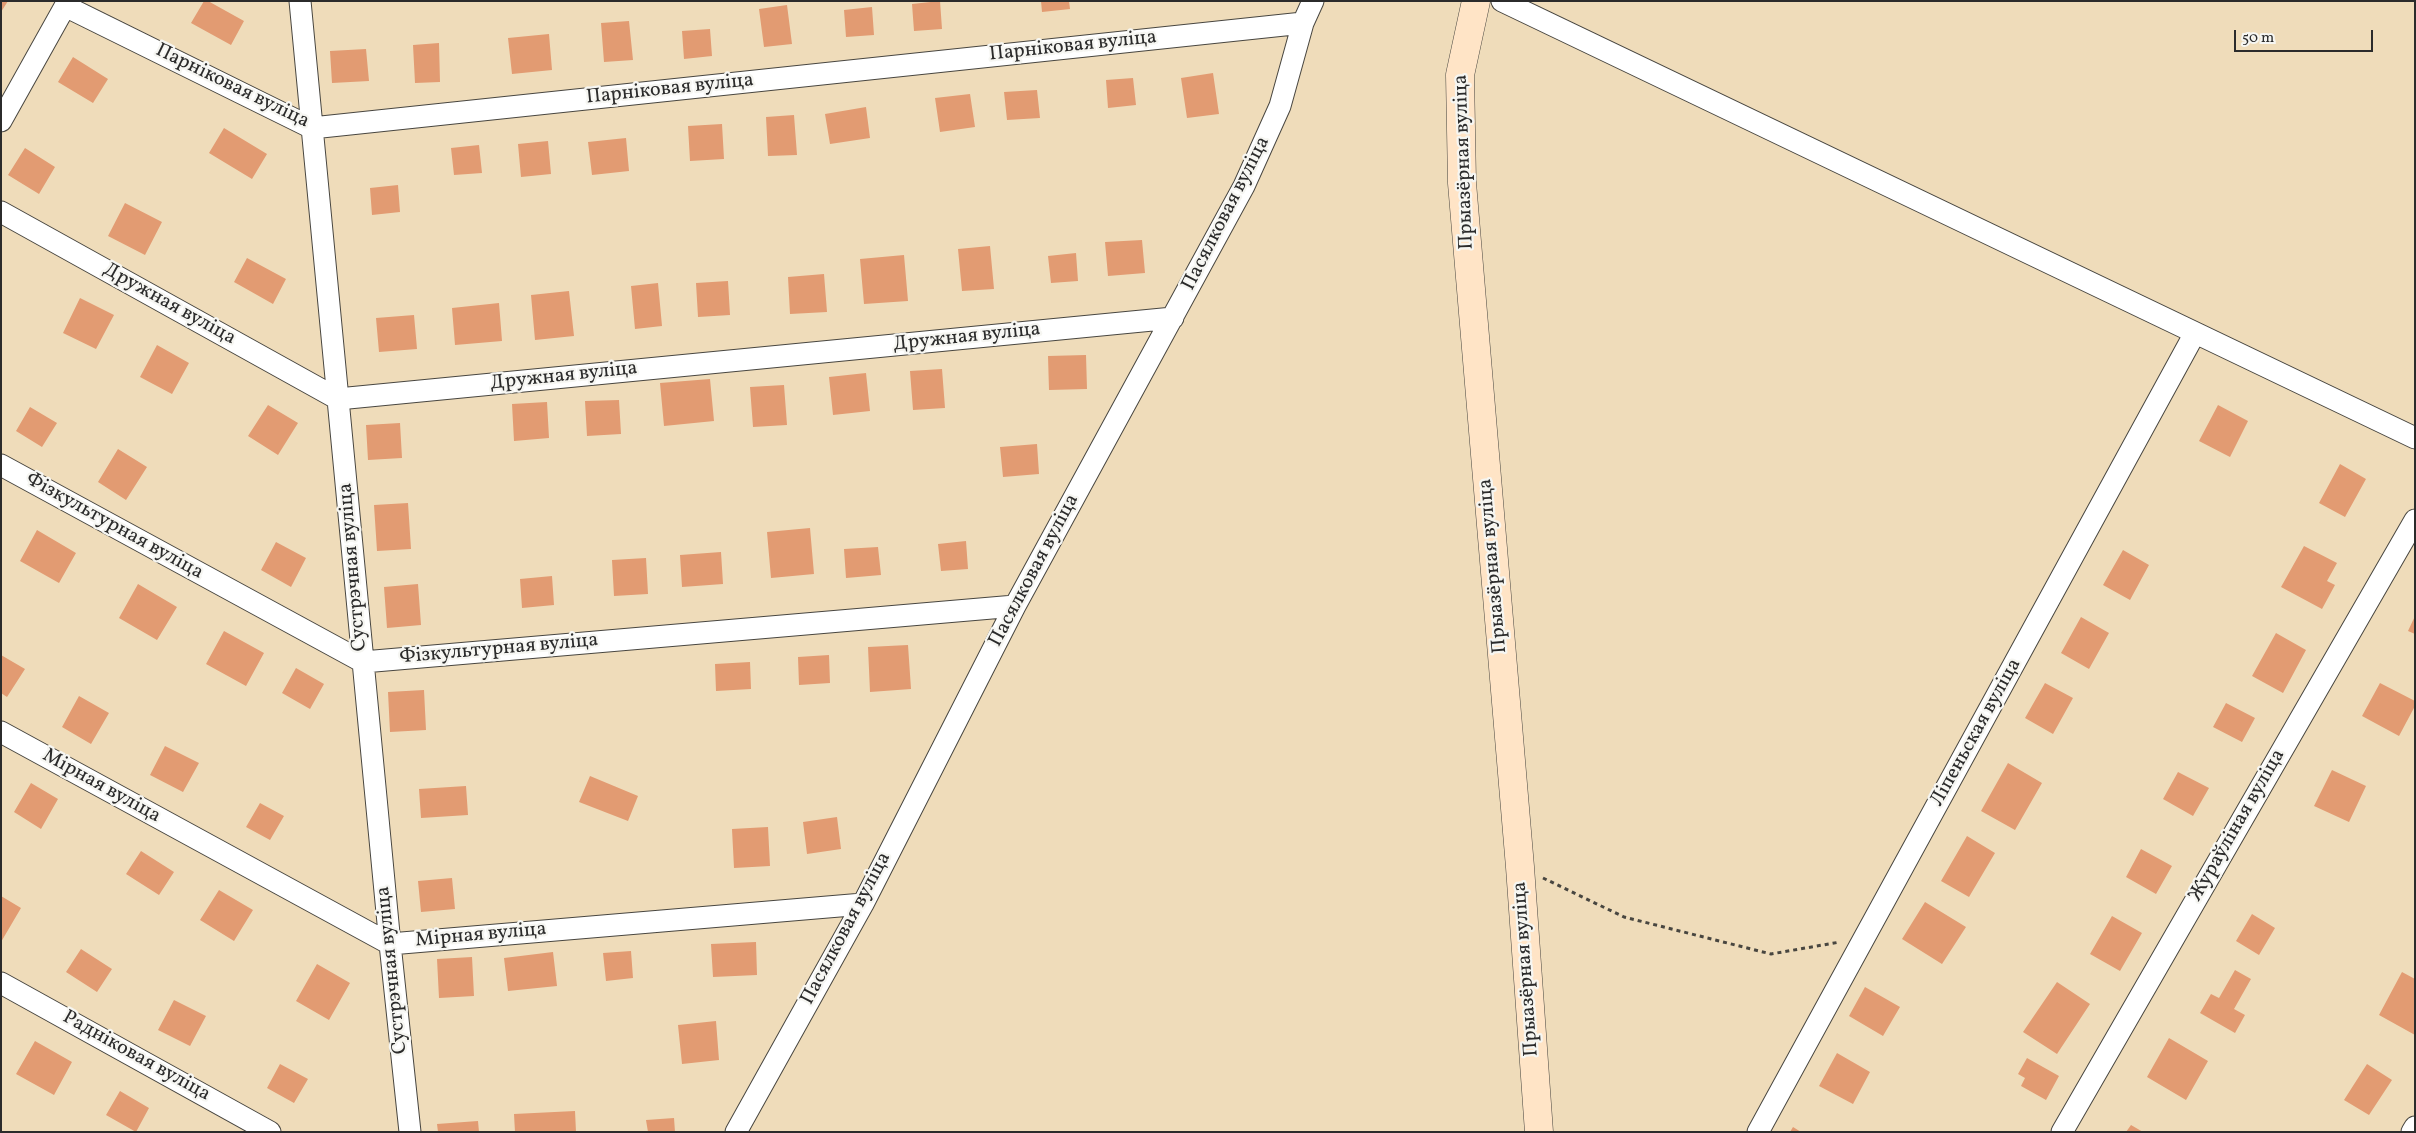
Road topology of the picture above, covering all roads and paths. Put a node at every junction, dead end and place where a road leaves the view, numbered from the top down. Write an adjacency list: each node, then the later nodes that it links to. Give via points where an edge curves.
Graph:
1 (300, 1): 8 (street, Сустрэчная вуліца)
2 (1313, 1): 6 (street, Пасялковая вуліца)
3 (1476, 1): 19 (street, Прыазёрная вуліца, via 1460,75 1462,183)
4 (1502, 1): 11 (street)
5 (66, 4): 7 (street); 8 (street, Парніковая вуліца)
6 (1303, 23): 8 (street, Парніковая вуліца); 10 (street, Пасялковая вуліца, via 1280,106 1244,186)
7 (1, 121)
8 (312, 128): 12 (street, Сустрэчная вуліца)
9 (1, 212): 12 (street, Дружная вуліца)
10 (1173, 318): 12 (street, Дружная вуліца); 16 (street, Пасялковая вуліца)
11 (2195, 333): 13 (street); 21 (street, Ліпеньская вуліца)
12 (338, 399): 17 (street, Сустрэчная вуліца)
13 (2415, 438)
14 (1, 465): 17 (street, Фізкультурная вуліца)
15 (2415, 520): 30 (street, Жураўліная вуліца)
16 (1015, 606): 17 (street, Фізкультурная вуліца); 20 (street, Пасялковая вуліца)
17 (363, 662): 22 (street, Сустрэчная вуліца)
18 (1, 732): 22 (street, Мірная вуліца)
19 (1520, 867): 21 (path, via 1624,917 1771,954); 28 (street, Прыазёрная вуліца)
20 (863, 904): 22 (street, Мірная вуліца); 27 (street, Пасялковая вуліца)
21 (1866, 937): 29 (street, Ліпеньская вуліца)
22 (390, 944): 26 (street, Сустрэчная вуліца)
23 (1, 983): 25 (street, Радніковая вуліца)
24 (2415, 1127): 31 (street)
25 (270, 1132)
26 (410, 1132)
27 (736, 1132)
28 (1539, 1132)
29 (1758, 1132)
30 (2062, 1132)
31 (2412, 1132)

